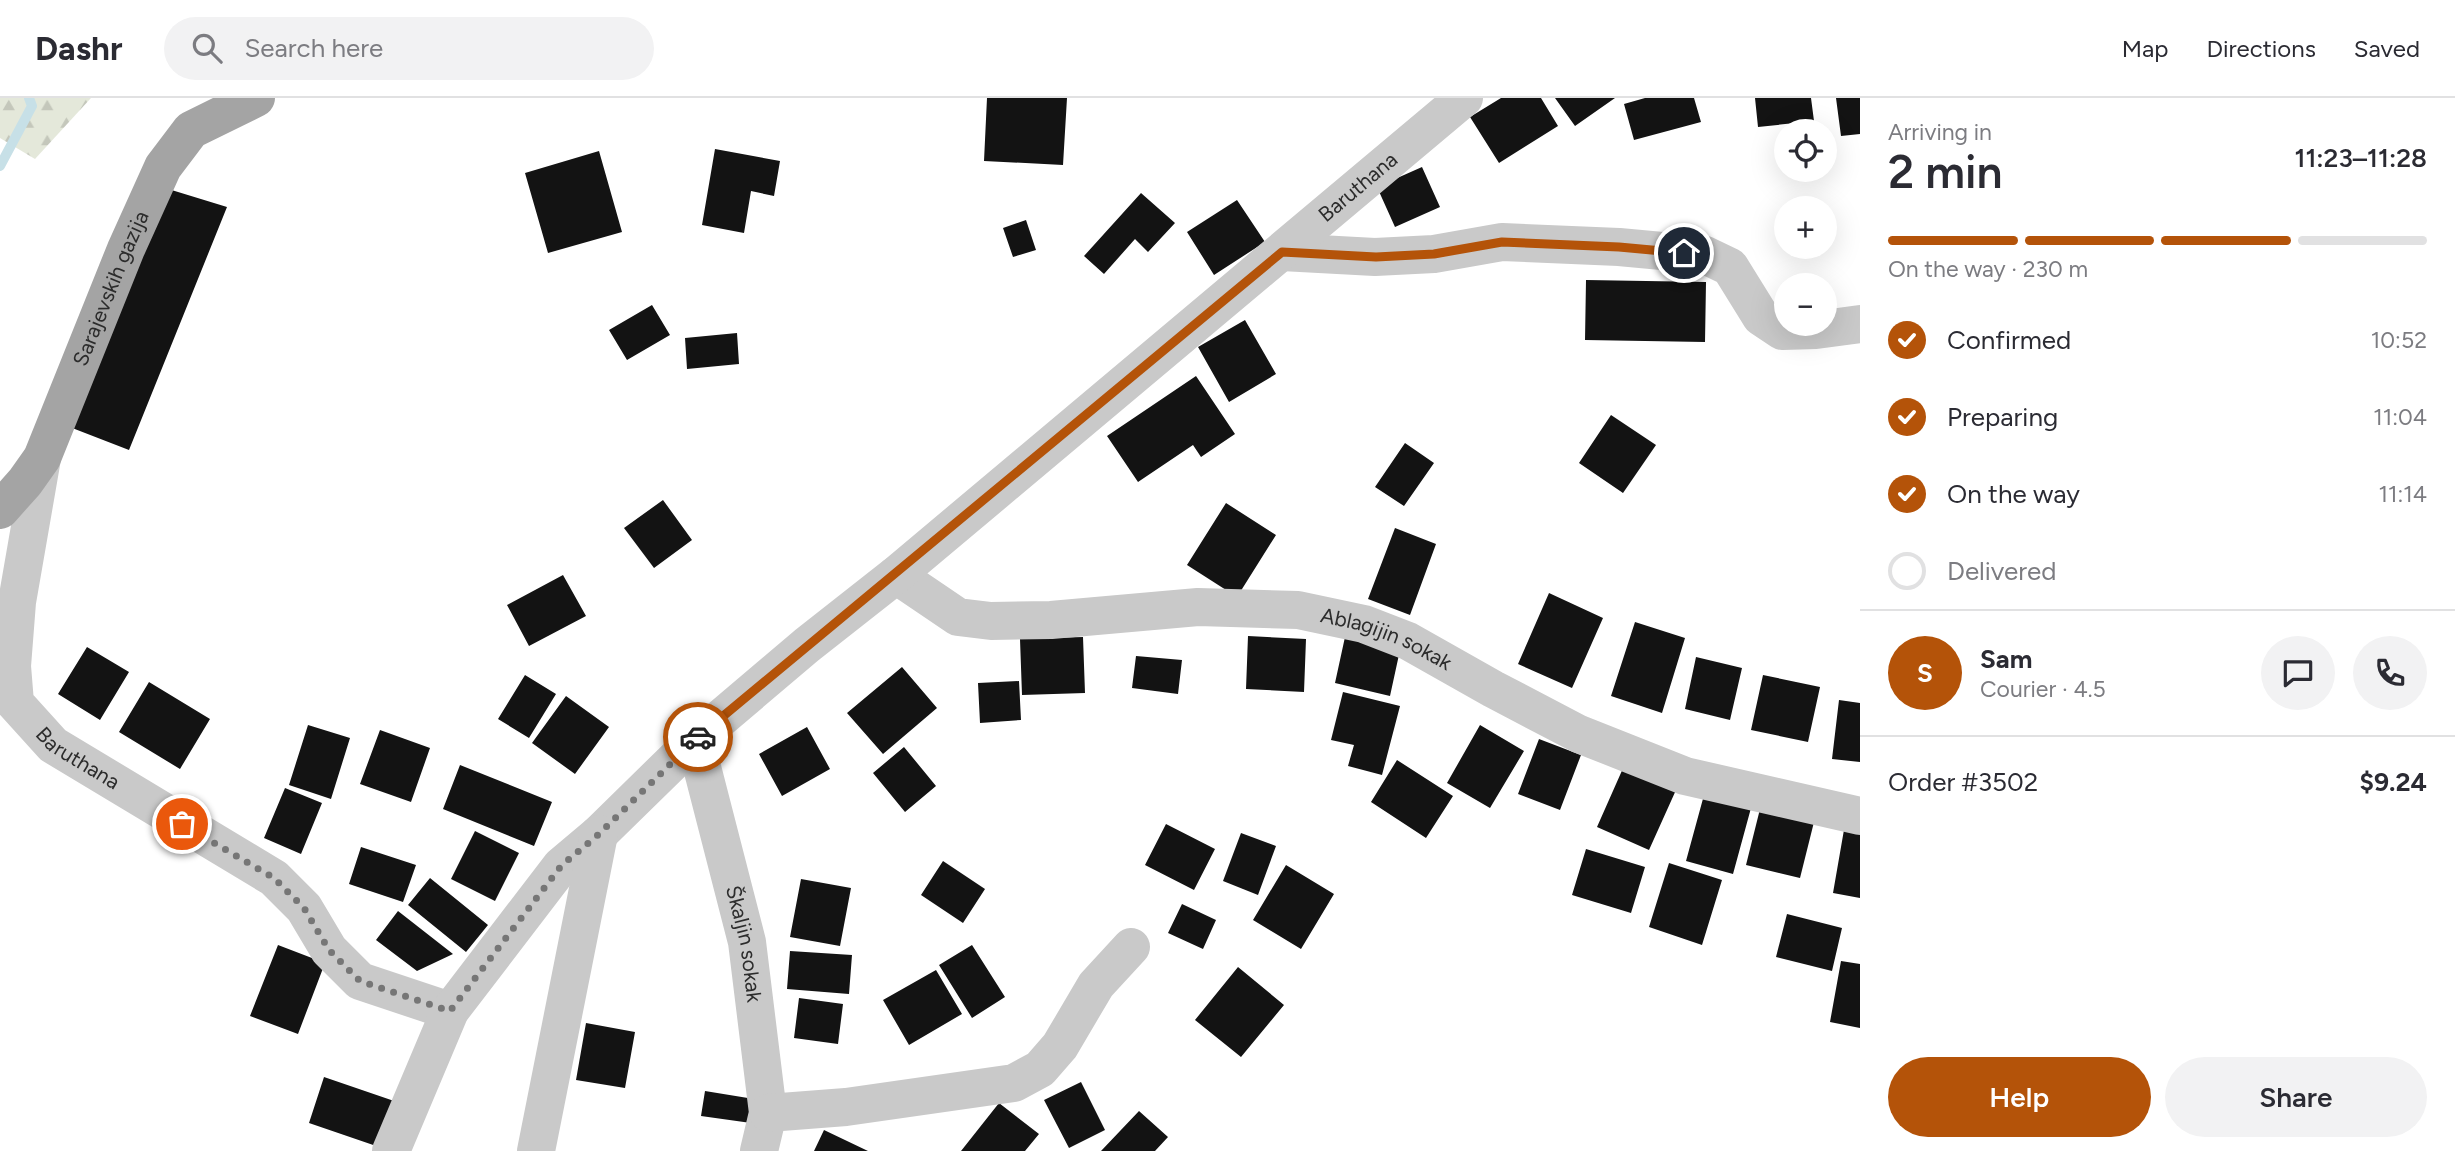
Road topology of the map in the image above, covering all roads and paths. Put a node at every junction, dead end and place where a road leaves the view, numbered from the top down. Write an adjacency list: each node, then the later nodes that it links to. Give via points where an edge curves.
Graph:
1 (256, 98): 5 (main road, Sarajevskih gazija, via 191,130 163,167)
2 (1464, 98): 3 (street, Baruthana)
3 (1282, 252): 4 (street, via 1376,257 1434,254 1502,242 1705,255 1730,267 1761,317 1782,331); 7 (street, Baruthana)
4 (1860, 324)
5 (42, 458): 6 (main road, Sarajevskih gazija); 12 (street, Baruthana, via 17,602 12,666 15,703 53,745 274,878 304,908 329,950 360,981)
6 (0, 510)
7 (896, 575): 8 (street, Baruthana); 9 (street, Ablagijin sokak, via 958,617 991,621 1198,607 1298,610 1364,624 1408,641 1579,734 1685,776)
8 (695, 740): 10 (street, Baruthana); 13 (street, Škaljin sokak, via 747,942)
9 (1860, 816)
10 (599, 834): 12 (street, Baruthana, via 561,866); 15 (street)
11 (1131, 947): 13 (street, via 1096,985 1060,1046 1040,1069 1014,1083 846,1108)
12 (450, 1011): 14 (street, Baruthana)
13 (768, 1113): 16 (street, Škaljin sokak)
14 (391, 1151)
15 (536, 1151)
16 (759, 1151)

